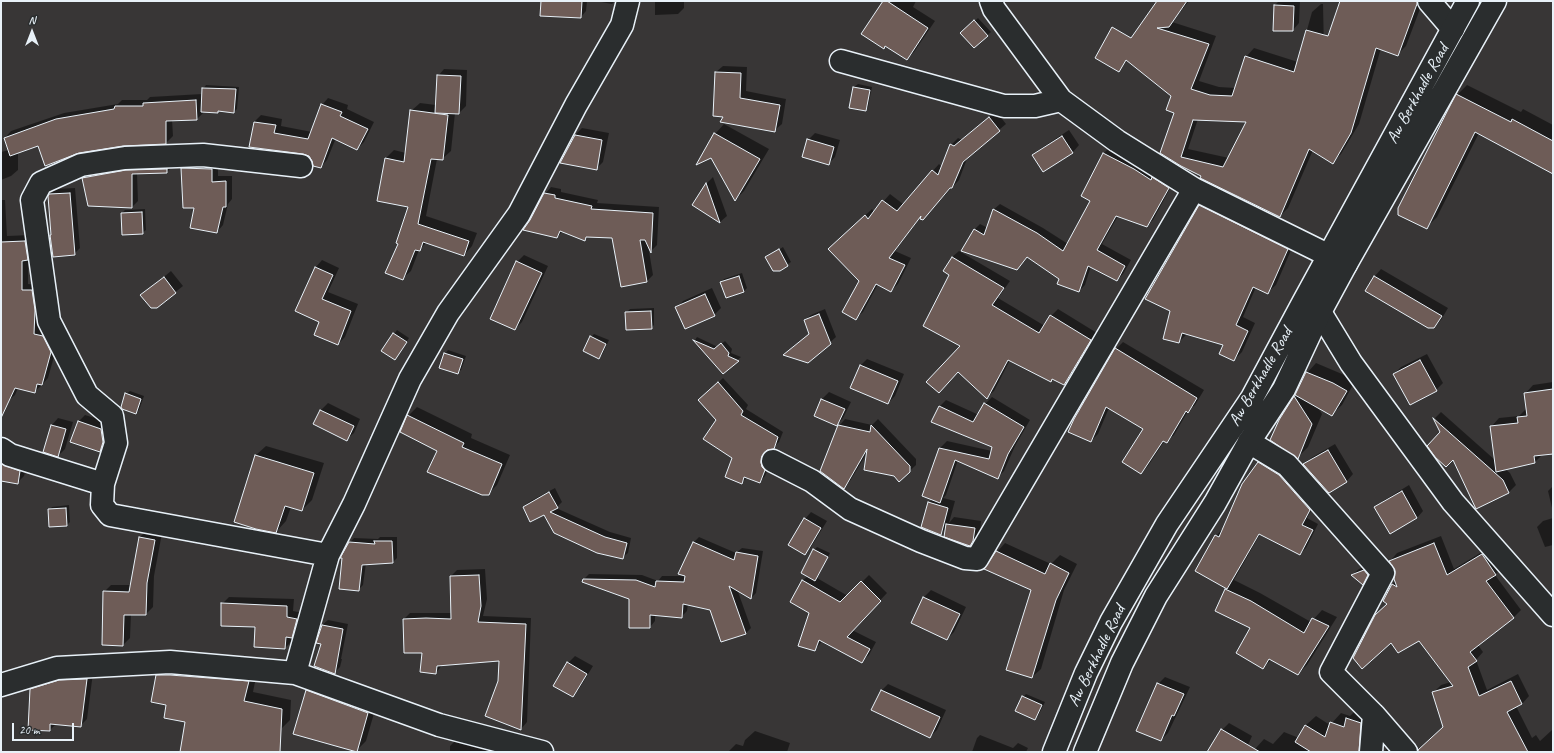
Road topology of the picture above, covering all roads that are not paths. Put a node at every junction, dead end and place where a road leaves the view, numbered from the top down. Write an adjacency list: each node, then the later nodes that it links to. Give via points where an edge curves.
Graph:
1 (628, 1): 17 (street, via 622,25 576,104 520,214 448,313 410,379 354,504)
2 (991, 1): 8 (street, via 994,9)
3 (1429, 1): 6 (street)
4 (1468, 1): 6 (street, Aw Berkhadle Road)
5 (1495, 1): 11 (street, Aw Berkhadle Road)
6 (1453, 29): 11 (street, Aw Berkhadle Road)
7 (841, 61): 8 (street, via 1004,106 1035,106)
8 (1061, 100): 10 (street, via 1117,141)
9 (301, 166): 16 (street, via 203,155 125,158 81,165 40,182 32,200 49,321 87,395 112,416 116,443)
10 (1194, 189): 11 (street); 15 (street, via 977,559 965,558 921,541 850,509 812,481)
11 (1337, 259): 12 (street, Aw Berkhadle Road)
12 (1311, 307): 13 (street, Aw Berkhadle Road, via 1284,389); 18 (street, via 1453,502); 23 (street, Aw Berkhadle Road, via 1167,524 1110,622)
13 (1249, 442): 21 (street, via 1288,465 1383,573 1331,672); 24 (street, Aw Berkhadle Road, via 1215,503 1156,596 1122,663)
14 (1, 448): 16 (street, via 10,455)
15 (773, 461)
16 (103, 484): 17 (street, via 102,505 110,514)
17 (328, 555): 19 (street)
18 (1553, 615)
19 (295, 673): 20 (street, via 170,662 57,668); 22 (street, via 439,724)
20 (1, 685)
21 (1374, 715): 25 (street); 26 (street)
22 (542, 752)
23 (1054, 752)
24 (1085, 752)
25 (1370, 752)
26 (1406, 752)

